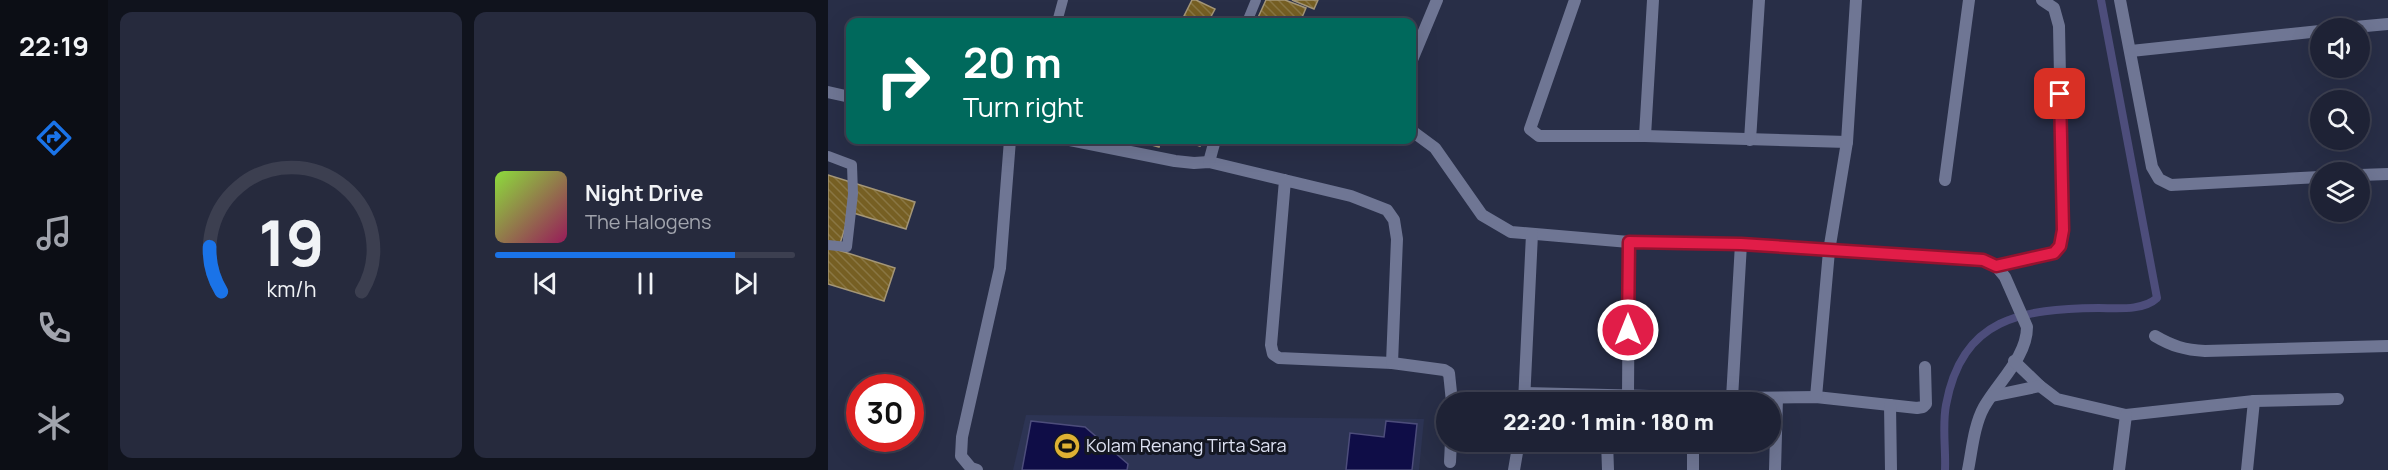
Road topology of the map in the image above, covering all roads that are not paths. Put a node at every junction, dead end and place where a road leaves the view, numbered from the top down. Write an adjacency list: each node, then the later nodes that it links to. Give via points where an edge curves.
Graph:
1 (1063, 0): 11 (lane)
2 (1256, 0): 12 (lane)
3 (1437, 0): 16 (street)
4 (1575, 0): 21 (street, via 1530,129 1539,136)
5 (1653, 0): 21 (street)
6 (1759, 0): 22 (street)
7 (1856, 0): 23 (street)
8 (1969, 0): 33 (street)
9 (2042, 0): 39 (street, via 2054,8 2059,26 2062,238 2054,253)
10 (2120, 0): 17 (street)
11 (1058, 18)
12 (1249, 18)
13 (2388, 24): 14 (street)
14 (2370, 26)
15 (2310, 32): 17 (street)
16 (1416, 50)
17 (2132, 51): 31 (street, via 2152,168 2159,179 2171,186)
18 (828, 92): 19 (street)
19 (846, 95)
20 (1416, 134): 34 (street, via 1435,148 1482,215 1511,232)
21 (1645, 136): 22 (street)
22 (1750, 140): 23 (street)
23 (1847, 142): 38 (street)
24 (1010, 144): 63 (street, via 1000,268 962,437 961,456)
25 (1091, 144): 28 (street, via 1194,163)
26 (1214, 144): 28 (street)
27 (828, 156): 37 (lane, via 852,165 853,195 847,247)
28 (1209, 162): 32 (street)
29 (2388, 174): 30 (street)
30 (2370, 175)
31 (2310, 178)
32 (1285, 180): 43 (street, via 1351,196 1387,210 1394,220 1397,239); 43 (street, via 1271,345 1274,354 1279,358)
33 (1945, 180)
34 (1532, 234): 35 (street); 47 (street)
35 (1629, 242): 36 (street); 48 (street)
36 (1741, 244): 38 (street); 49 (street)
37 (828, 245)
38 (1830, 251): 39 (street, via 1983,260); 50 (street)
39 (1996, 266): 42 (street, via 2005,277 2027,327 2023,348)
40 (2155, 336): 41 (street, via 2184,350 2205,351)
41 (2388, 346)
42 (2014, 360): 45 (street); 51 (street)
43 (1392, 363): 46 (street, via 1444,369 1449,373)
44 (1925, 367): 55 (street, via 1926,404 1917,408)
45 (2040, 386): 51 (street); 56 (street, via 2057,399)
46 (1451, 392)
47 (1525, 392)
48 (1628, 392)
49 (1732, 392)
50 (1816, 396): 52 (street); 55 (street)
51 (1992, 396): 69 (street, via 1983,408)
52 (1781, 398)
53 (2338, 399): 54 (street)
54 (2254, 401): 56 (street); 71 (street)
55 (1890, 405): 68 (street)
56 (2126, 415): 70 (street)
57 (1450, 452): 62 (street)
58 (1517, 452): 64 (street)
59 (1607, 452): 65 (street)
60 (1693, 452): 66 (street)
61 (1776, 452): 67 (street)
62 (1450, 462)
63 (977, 470)
64 (1514, 470)
65 (1608, 470)
66 (1693, 470)
67 (1775, 470)
68 (1891, 470)
69 (1968, 470)
70 (2119, 470)
71 (2247, 470)

